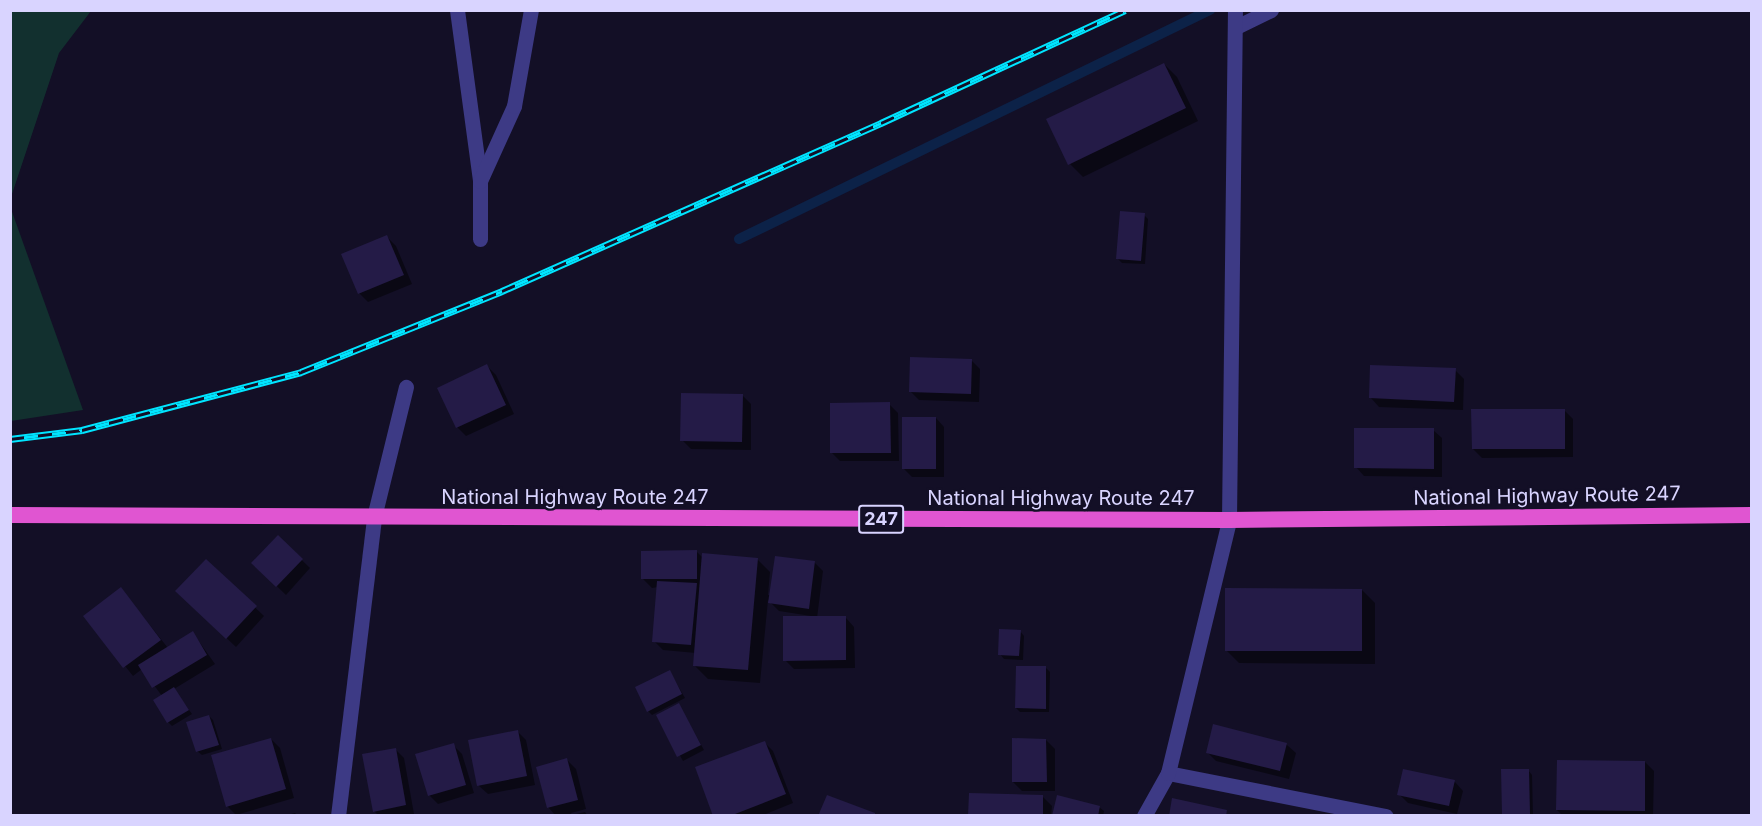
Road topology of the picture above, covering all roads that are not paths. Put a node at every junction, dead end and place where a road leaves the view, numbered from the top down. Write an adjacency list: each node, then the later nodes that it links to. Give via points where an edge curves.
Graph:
1 (457, 10): 5 (street)
2 (531, 10): 5 (street, via 514,106)
3 (1271, 10): 4 (street)
4 (1235, 19): 11 (street)
5 (480, 181): 6 (street)
6 (480, 239)
7 (406, 387): 10 (street)
8 (10, 515): 10 (highway, National Highway Route 247 / 247)
9 (1752, 515): 11 (highway, National Highway Route 247 / 247)
10 (374, 517): 11 (highway, National Highway Route 247 / 247); 13 (street)
11 (1228, 520): 12 (street)
12 (1168, 773): 14 (street); 15 (street)
13 (338, 816)
14 (1144, 816)
15 (1386, 816)

